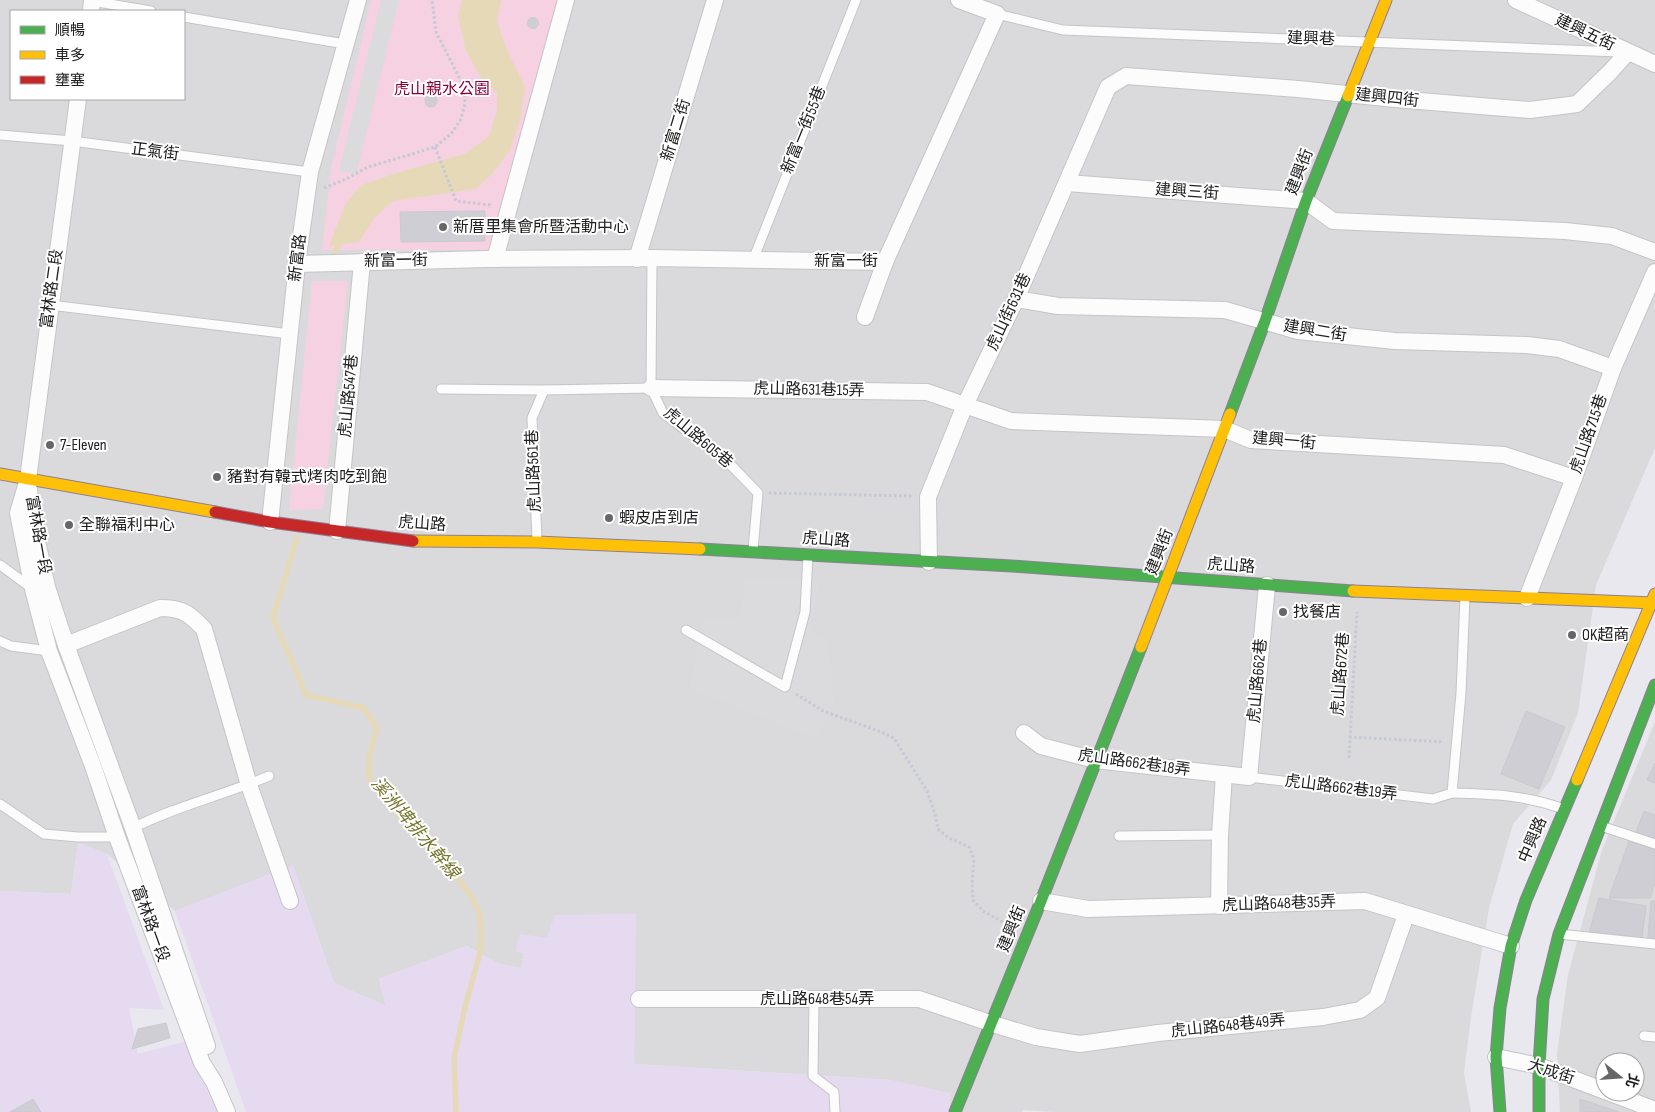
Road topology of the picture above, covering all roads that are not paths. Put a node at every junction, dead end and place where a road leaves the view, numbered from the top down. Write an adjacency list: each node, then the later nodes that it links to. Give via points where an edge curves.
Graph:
1 (358, 0): 13 (street, 新富路)
2 (566, 0): 25 (street)
3 (715, 0): 26 (street, 新富二街)
4 (856, 0): 27 (lane, 新富一街55巷)
5 (959, 0): 10 (street)
6 (1386, 0): 12 (street, 建興街)
7 (1516, 0): 14 (street, 建興五街)
8 (92, 4): 9 (lane)
9 (143, 10)
10 (997, 14): 12 (lane, 建興巷, via 1063,30); 29 (street, 新富一街)
11 (185, 17): 13 (lane)
12 (1370, 41): 14 (lane, 建興巷); 17 (street, 建興街)
13 (345, 44): 21 (street, 新富路)
14 (1626, 52): 15 (street, 建興五街); 17 (street, 建興四街, via 1577,104 1530,110)
15 (1655, 64)
16 (1126, 76): 17 (street, 建興四街); 22 (street, 虎山街631巷, via 1108,87)
17 (1348, 94): 23 (street, 建興街)
18 (78, 100): 20 (street, 富林路二段)
19 (0, 135): 20 (lane, 正氣街)
20 (72, 141): 21 (lane, 正氣街); 33 (street, 富林路二段)
21 (310, 172): 30 (street, 新富路)
22 (1067, 183): 23 (street, 建興三街); 32 (street, 虎山街631巷)
23 (1306, 201): 24 (street, via 1333,220 1575,232 1612,236); 35 (street, 建興街)
24 (1655, 252)
25 (495, 259): 26 (street, 新富一街); 28 (street, 新富一街)
26 (645, 259): 27 (street, 新富一街); 38 (lane, 虎山路605巷)
27 (753, 260): 29 (street, 新富一街)
28 (362, 262): 30 (street, 新富一街); 47 (street, 虎山路547巷)
29 (885, 262): 34 (street)
30 (297, 264): 36 (street, 新富路)
31 (1655, 272): 37 (street, 虎山路715巷)
32 (1016, 299): 35 (street, 建興二街, via 1058,306 1225,310); 41 (street, 虎山街631巷)
33 (50, 305): 36 (lane); 45 (street, 富林路二段)
34 (865, 316)
35 (1265, 321): 37 (street, 建興二街, via 1298,331 1395,341 1559,349); 42 (street, 建興街)
36 (290, 334): 46 (street, 新富路)
37 (1613, 368): 44 (street, 虎山路715巷)
38 (651, 388): 40 (lane); 41 (street, 虎山路631巷15弄, via 927,392); 49 (lane, 虎山路605巷, via 663,413 728,462 758,493)
39 (440, 390): 40 (lane)
40 (544, 390): 48 (lane, 虎山路561巷, via 532,418)
41 (965, 406): 42 (street, 建興一街, via 1011,421); 51 (street, 虎山街631巷, via 928,497)
42 (1224, 429): 44 (street, 建興一街, via 1251,440 1504,455); 53 (street, 建興街)
43 (0, 474): 45 (street, 虎山路)
44 (1574, 478): 57 (street, 虎山路715巷)
45 (28, 479): 46 (street, 虎山路); 55 (street, 富林路一段, via 18,513); 61 (street, 富林路一段, via 30,509)
46 (270, 522): 47 (street, 虎山路)
47 (336, 531): 48 (street, 虎山路, via 419,542)
48 (538, 542): 49 (street, 虎山路)
49 (753, 551): 50 (street, 虎山路)
50 (808, 555): 51 (street, 虎山路); 59 (lane, via 805,612 785,687)
51 (929, 562): 53 (street, 虎山路)
52 (0, 565): 55 (lane)
53 (1168, 577): 54 (street, 虎山路); 65 (street, 建興街)
54 (1267, 585): 56 (street, 虎山路); 68 (street, 虎山路662巷)
55 (33, 589): 62 (street, 富林路一段)
56 (1465, 596): 57 (street, 虎山路); 70 (lane)
57 (1527, 598): 58 (street, 虎山路)
58 (1654, 600): 72 (street, 中興路)
59 (686, 630)
60 (0, 641): 62 (lane, via 11,646)
61 (66, 646): 69 (street, via 160,608 175,608 191,615 204,629); 74 (street, 富林路一段)
62 (49, 651): 76 (street, 富林路一段)
63 (1655, 685): 73 (street)
64 (1024, 733): 65 (street, 虎山路662巷18弄, via 1041,746)
65 (1095, 760): 66 (street, 虎山路662巷18弄); 80 (street, 建興街)
66 (1224, 774): 68 (street, 虎山路662巷18弄); 75 (street)
67 (269, 776): 69 (lane)
68 (1249, 777): 70 (lane, 虎山路662巷19弄, via 1433,799)
69 (249, 785): 74 (lane, via 155,817); 79 (street)
70 (1452, 793): 72 (lane, via 1503,794 1540,800)
71 (0, 804): 76 (lane, via 44,834)
72 (1564, 809): 85 (street, 中興路, via 1526,900)
73 (1600, 825): 78 (lane); 83 (street)
74 (133, 828): 93 (street, 富林路一段, via 211,1057)
75 (1220, 835): 77 (lane); 81 (street)
76 (117, 836): 93 (street, 富林路一段, via 202,1063)
77 (1119, 836)
78 (1655, 844)
79 (290, 901)
80 (1041, 901): 81 (street, 虎山路648巷35弄, via 1088,910); 88 (street, 建興街)
81 (1219, 906): 82 (street, 虎山路648巷35弄, via 1365,901)
82 (1406, 915): 85 (street, 虎山路648巷35弄); 88 (street, 虎山路648巷49弄, via 1377,998 1360,1010 1080,1044 1036,1037)
83 (1559, 934): 84 (lane); 92 (street, via 1543,1000)
84 (1655, 944)
85 (1511, 946): 91 (street, 中興路, via 1500,1008)
86 (640, 999): 87 (street, 虎山路648巷54弄)
87 (814, 1000): 88 (street, 虎山路648巷54弄, via 919,998); 98 (lane, via 813,1076 834,1092)
88 (990, 1023): 99 (street, 建興街)
89 (1644, 1036): 90 (lane)
90 (1655, 1037)
91 (1496, 1057): 92 (street, 大成街); 100 (street, 中興路)
92 (1539, 1066): 94 (street, 大成街); 101 (street)
93 (214, 1082): 97 (street, 富林路一段)
94 (1595, 1088)
95 (1633, 1102): 96 (street, 大成街)
96 (1655, 1110)
97 (227, 1112)
98 (835, 1112)
99 (955, 1112)
100 (1500, 1112)
101 (1540, 1112)

